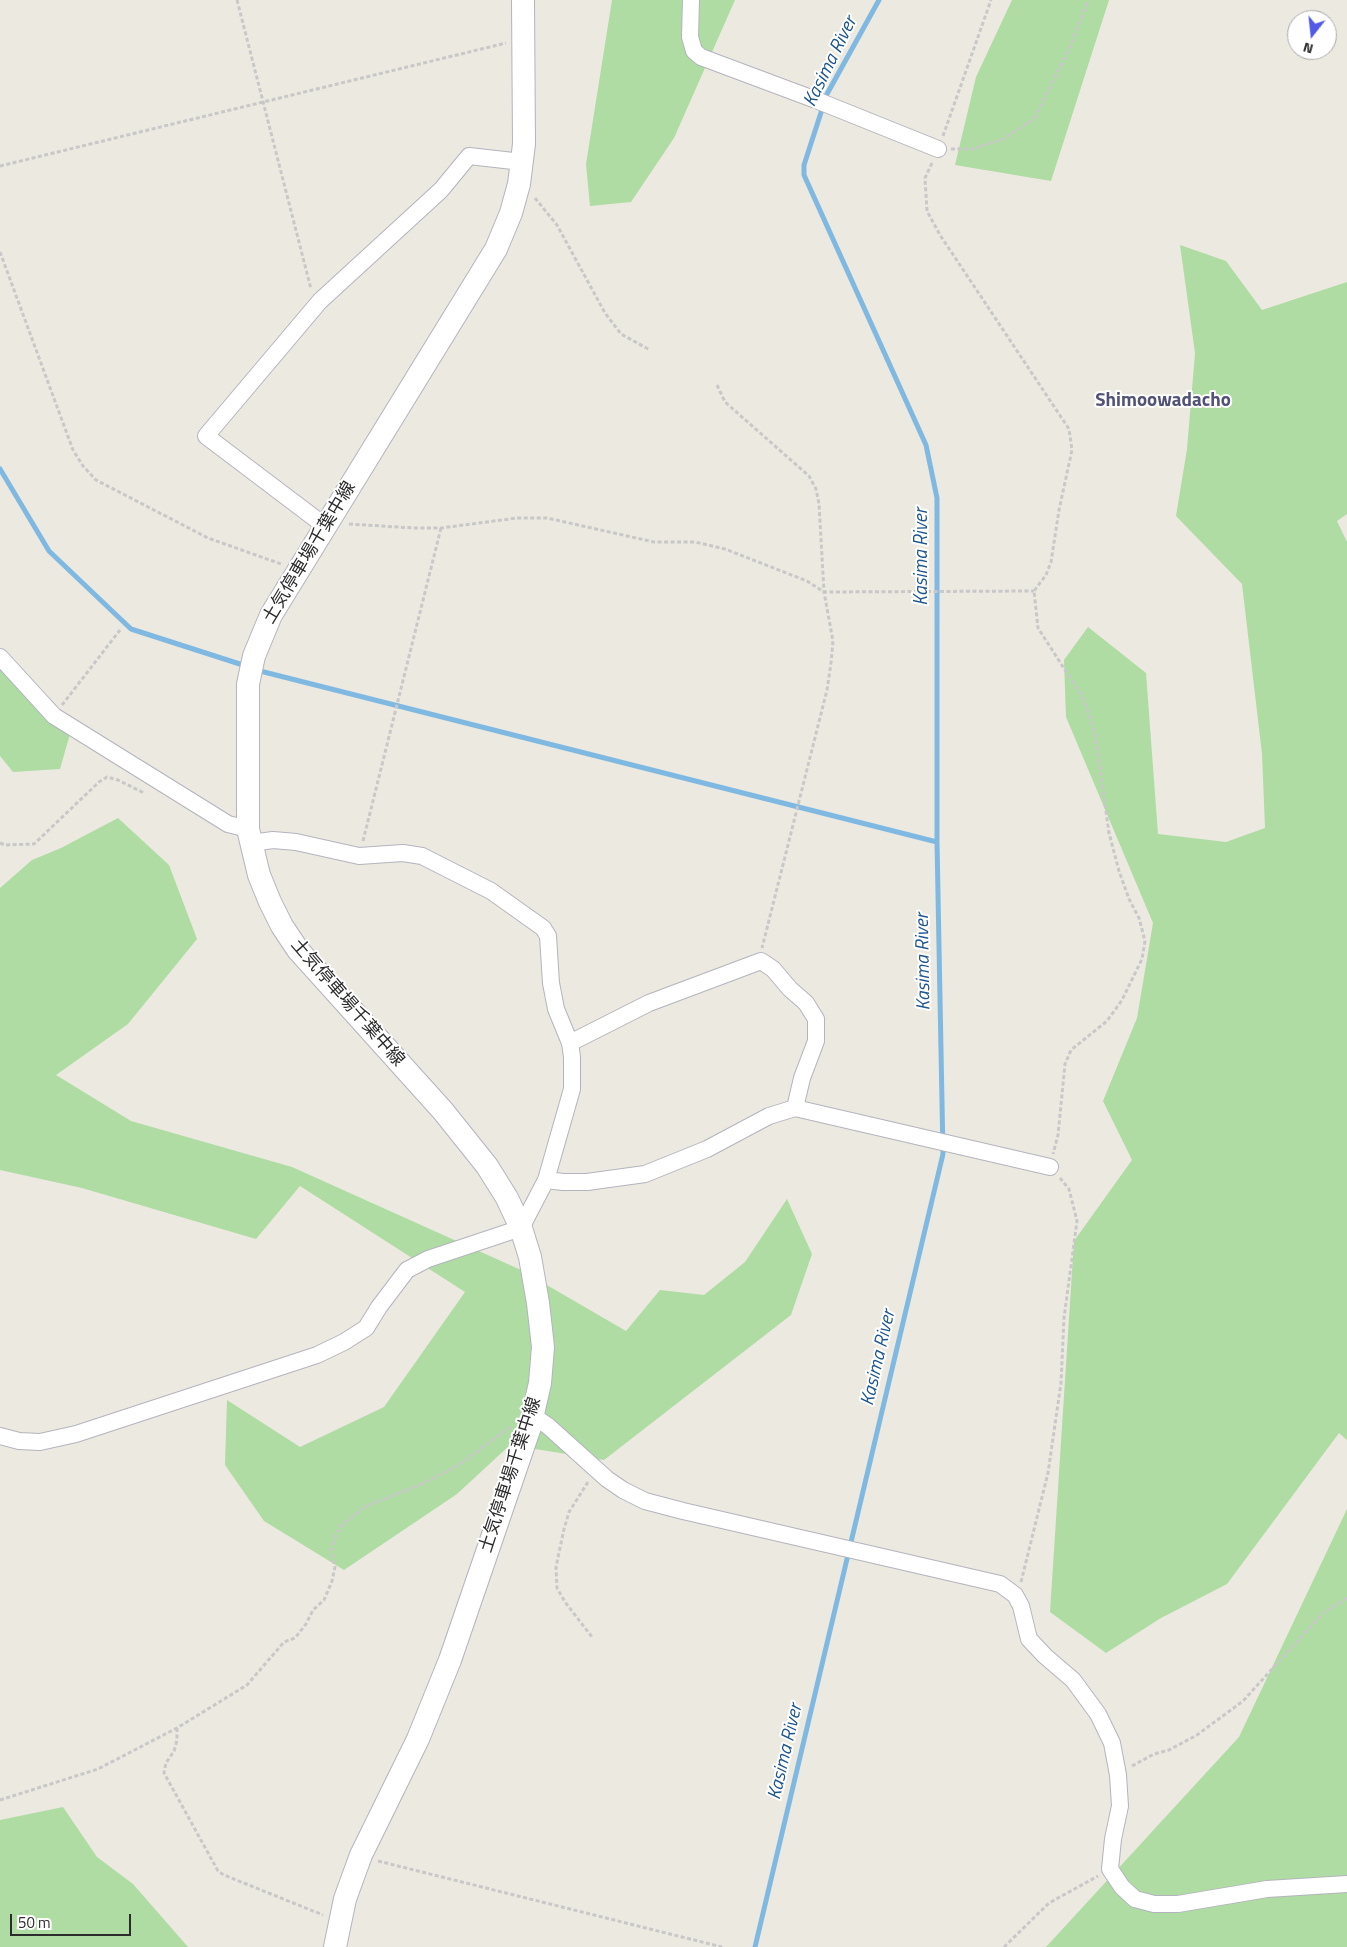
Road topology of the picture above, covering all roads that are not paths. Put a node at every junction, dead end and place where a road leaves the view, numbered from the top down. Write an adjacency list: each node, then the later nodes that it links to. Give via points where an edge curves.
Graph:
1 (523, 0): 4 (main road, 土気停車場千葉中線)
2 (691, 0): 3 (street, via 690,37 694,51 701,57)
3 (938, 149)
4 (522, 162): 5 (main road, 土気停車場千葉中線, via 511,213 496,248); 5 (street, via 469,156 441,190 316,306 206,436)
5 (328, 523): 7 (main road, 土気停車場千葉中線, via 271,615 254,656 248,684)
6 (0, 657): 7 (street, via 54,716)
7 (250, 836): 8 (street, via 360,856 403,853 422,856 491,892 543,928 548,936 556,1009); 12 (main road, 土気停車場千葉中線, via 259,875 270,902 298,950 443,1111 487,1166)
8 (570, 1043): 9 (street, via 649,1003 761,961 806,1003 816,1019 816,1041); 11 (street, via 572,1089)
9 (795, 1108): 10 (street); 11 (street, via 769,1116 707,1149 645,1174 587,1182)
10 (1050, 1167)
11 (546, 1180): 12 (street)
12 (521, 1228): 13 (main road, 土気停車場千葉中線, via 530,1257 543,1347 540,1383); 14 (street, via 428,1258 407,1270 366,1328 317,1355 76,1434 40,1442)
13 (531, 1422): 15 (street, via 548,1426 623,1490 645,1500 1000,1584 1015,1594 1029,1639 1074,1680 1098,1714 1112,1743 1120,1806 1110,1869 1122,1888 1135,1899 1154,1904 1178,1904 1267,1889); 16 (main road, 土気停車場千葉中線, via 450,1660 418,1739 361,1855 345,1899)
14 (0, 1436)
15 (1347, 1884)
16 (335, 1947)

